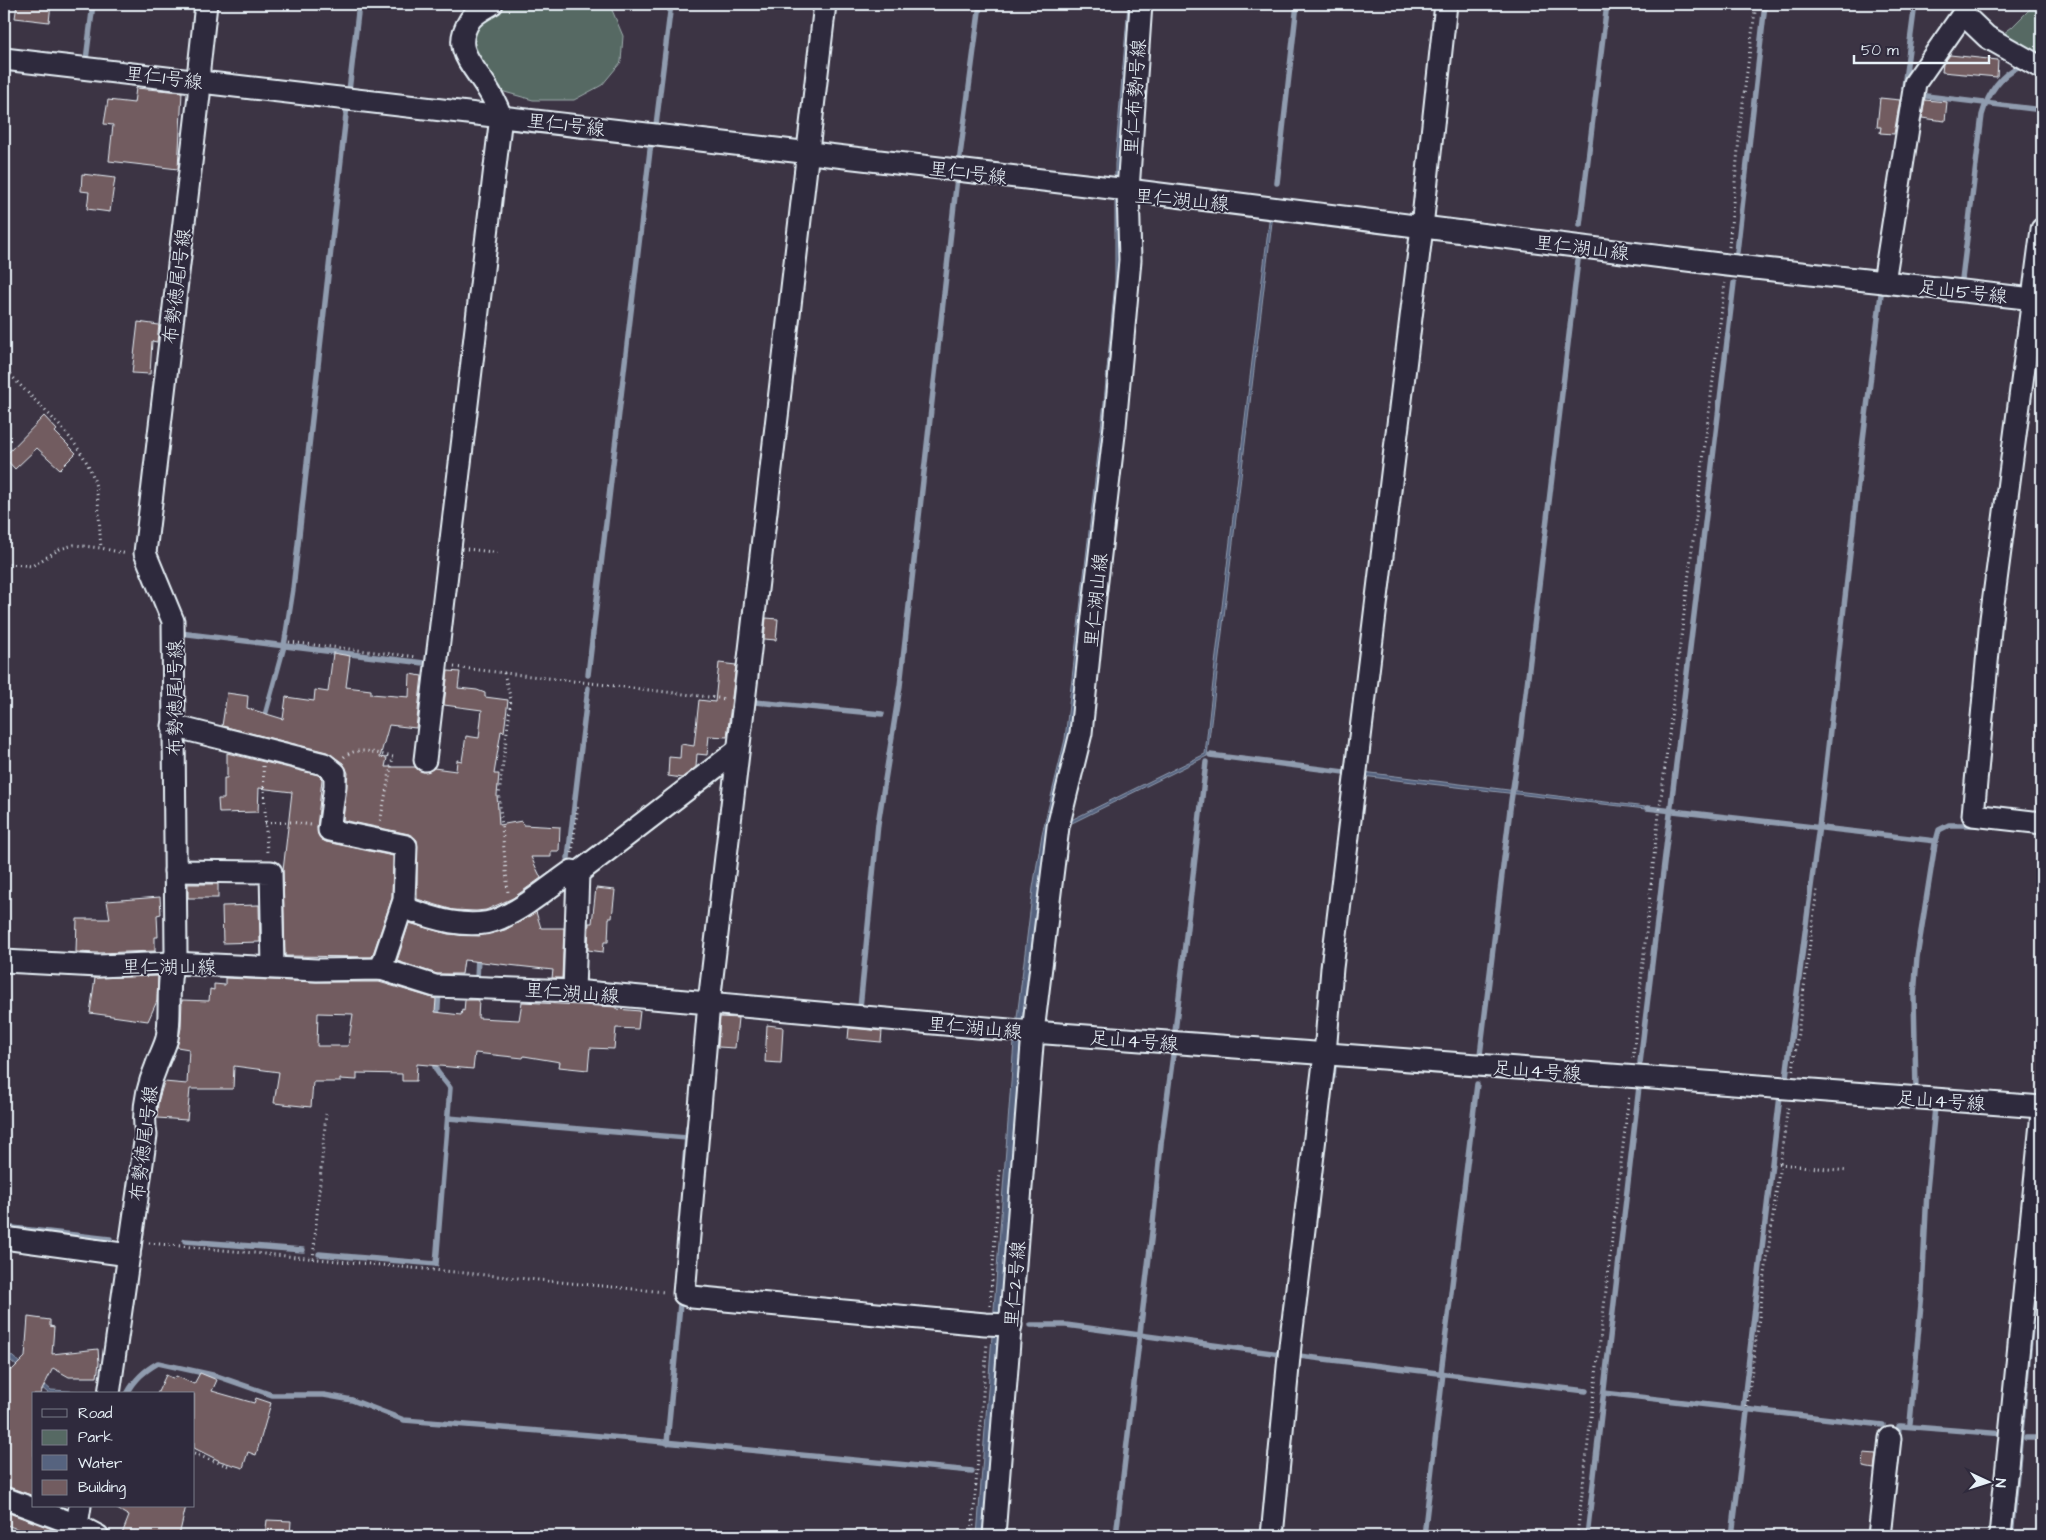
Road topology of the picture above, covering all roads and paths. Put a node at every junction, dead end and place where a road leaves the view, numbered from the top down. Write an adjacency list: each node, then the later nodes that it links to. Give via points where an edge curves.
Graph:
1 (206, 4): 10 (street, 布勢徳尾1号線)
2 (492, 4): 11 (street, via 471,18 462,46)
3 (825, 4): 12 (street)
4 (1141, 4): 13 (street, 里仁布勢1号線)
5 (1446, 4): 14 (street)
6 (1756, 4): 16 (path)
7 (1965, 9): 9 (street, via 1988,37); 17 (street, via 1914,83)
8 (4, 58): 10 (street, 里仁1号線)
9 (2042, 68)
10 (198, 81): 11 (street, 里仁1号線); 23 (street, 布勢徳尾1号線, via 199,95)
11 (501, 116): 12 (street, 里仁1号線); 20 (street)
12 (807, 153): 13 (street, 里仁1号線); 28 (street)
13 (1128, 190): 14 (street, 里仁湖山線); 51 (street, 里仁湖山線, via 1130,260 1081,733 1058,827)
14 (1422, 227): 16 (street, 里仁湖山線); 52 (street, via 1332,968)
15 (2042, 229): 18 (street)
16 (1727, 265): 17 (street, 里仁湖山線); 53 (path, via 1655,847)
17 (1884, 282): 18 (street, 足山5号線)
18 (2038, 299): 36 (street, via 1991,619 1973,815)
19 (4, 367): 21 (path, via 21,389 66,433 85,460 98,502)
20 (450, 547): 22 (path); 26 (street)
21 (101, 548): 23 (path, via 129,555); 24 (path, via 74,545 60,549 32,566)
22 (501, 553)
23 (146, 555): 29 (street, 布勢徳尾1号線, via 174,621)
24 (4, 563)
25 (288, 642): 26 (path)
26 (437, 661): 27 (path, via 443,666); 32 (street)
27 (504, 673): 28 (path); 44 (path, via 511,700 499,795)
28 (744, 702): 31 (street)
29 (173, 726): 30 (street); 39 (street, 布勢徳尾1号線)
30 (263, 748): 33 (street, via 324,764); 35 (path)
31 (738, 750): 41 (street); 50 (street)
32 (426, 760)
33 (332, 770): 37 (street, via 335,772 335,786); 38 (path, via 354,750 393,757)
34 (578, 804): 41 (path, via 572,860)
35 (265, 823): 37 (path, via 291,822); 40 (path)
36 (2042, 823)
37 (329, 827): 38 (street, via 329,830)
38 (376, 840): 43 (street, via 406,846)
39 (175, 871): 40 (street); 46 (street, 布勢徳尾1号線, via 176,953)
40 (268, 872): 47 (street, via 271,872)
41 (575, 872): 44 (street); 49 (street)
42 (1817, 890): 54 (path)
43 (402, 907): 44 (street, via 471,924 500,919); 48 (street)
44 (511, 913)
45 (4, 960): 46 (street, 里仁湖山線, via 98,966)
46 (172, 963): 47 (street, 里仁湖山線); 62 (street, 布勢徳尾1号線, via 166,1040 146,1099 143,1120 146,1135)
47 (273, 966): 48 (street, 里仁湖山線, via 317,970)
48 (381, 969): 49 (street, 里仁湖山線, via 435,986)
49 (574, 991): 50 (street, 里仁湖山線)
50 (709, 1003): 51 (street, 里仁湖山線); 64 (street)
51 (1033, 1032): 52 (street, 足山4号線); 66 (street, 里仁2号線)
52 (1325, 1054): 53 (street, 足山4号線); 79 (street, via 1290,1346)
53 (1631, 1077): 54 (street, 足山4号線); 80 (path)
54 (1790, 1089): 55 (street, 足山4号線); 58 (path)
55 (2042, 1107)
56 (2042, 1113): 82 (street)
57 (326, 1114): 63 (path)
58 (1779, 1164): 60 (path); 68 (path)
59 (1000, 1170): 65 (path)
60 (1848, 1171)
61 (4, 1238): 62 (street)
62 (130, 1248): 63 (path); 67 (street, 布勢徳尾1号線)
63 (313, 1259): 64 (path)
64 (684, 1294): 65 (street)
65 (989, 1324): 66 (street); 77 (path)
66 (1010, 1325): 78 (street, 里仁2号線)
67 (110, 1392)
68 (1747, 1406)
69 (1890, 1438): 81 (street)
70 (195, 1454): 71 (path)
71 (231, 1467)
72 (4, 1498): 73 (street)
73 (32, 1505)
74 (45, 1508): 75 (street)
75 (78, 1516): 76 (street)
76 (98, 1536)
77 (972, 1536)
78 (994, 1536)
79 (1272, 1536)
80 (1576, 1536)
81 (1878, 1536)
82 (2000, 1536)

